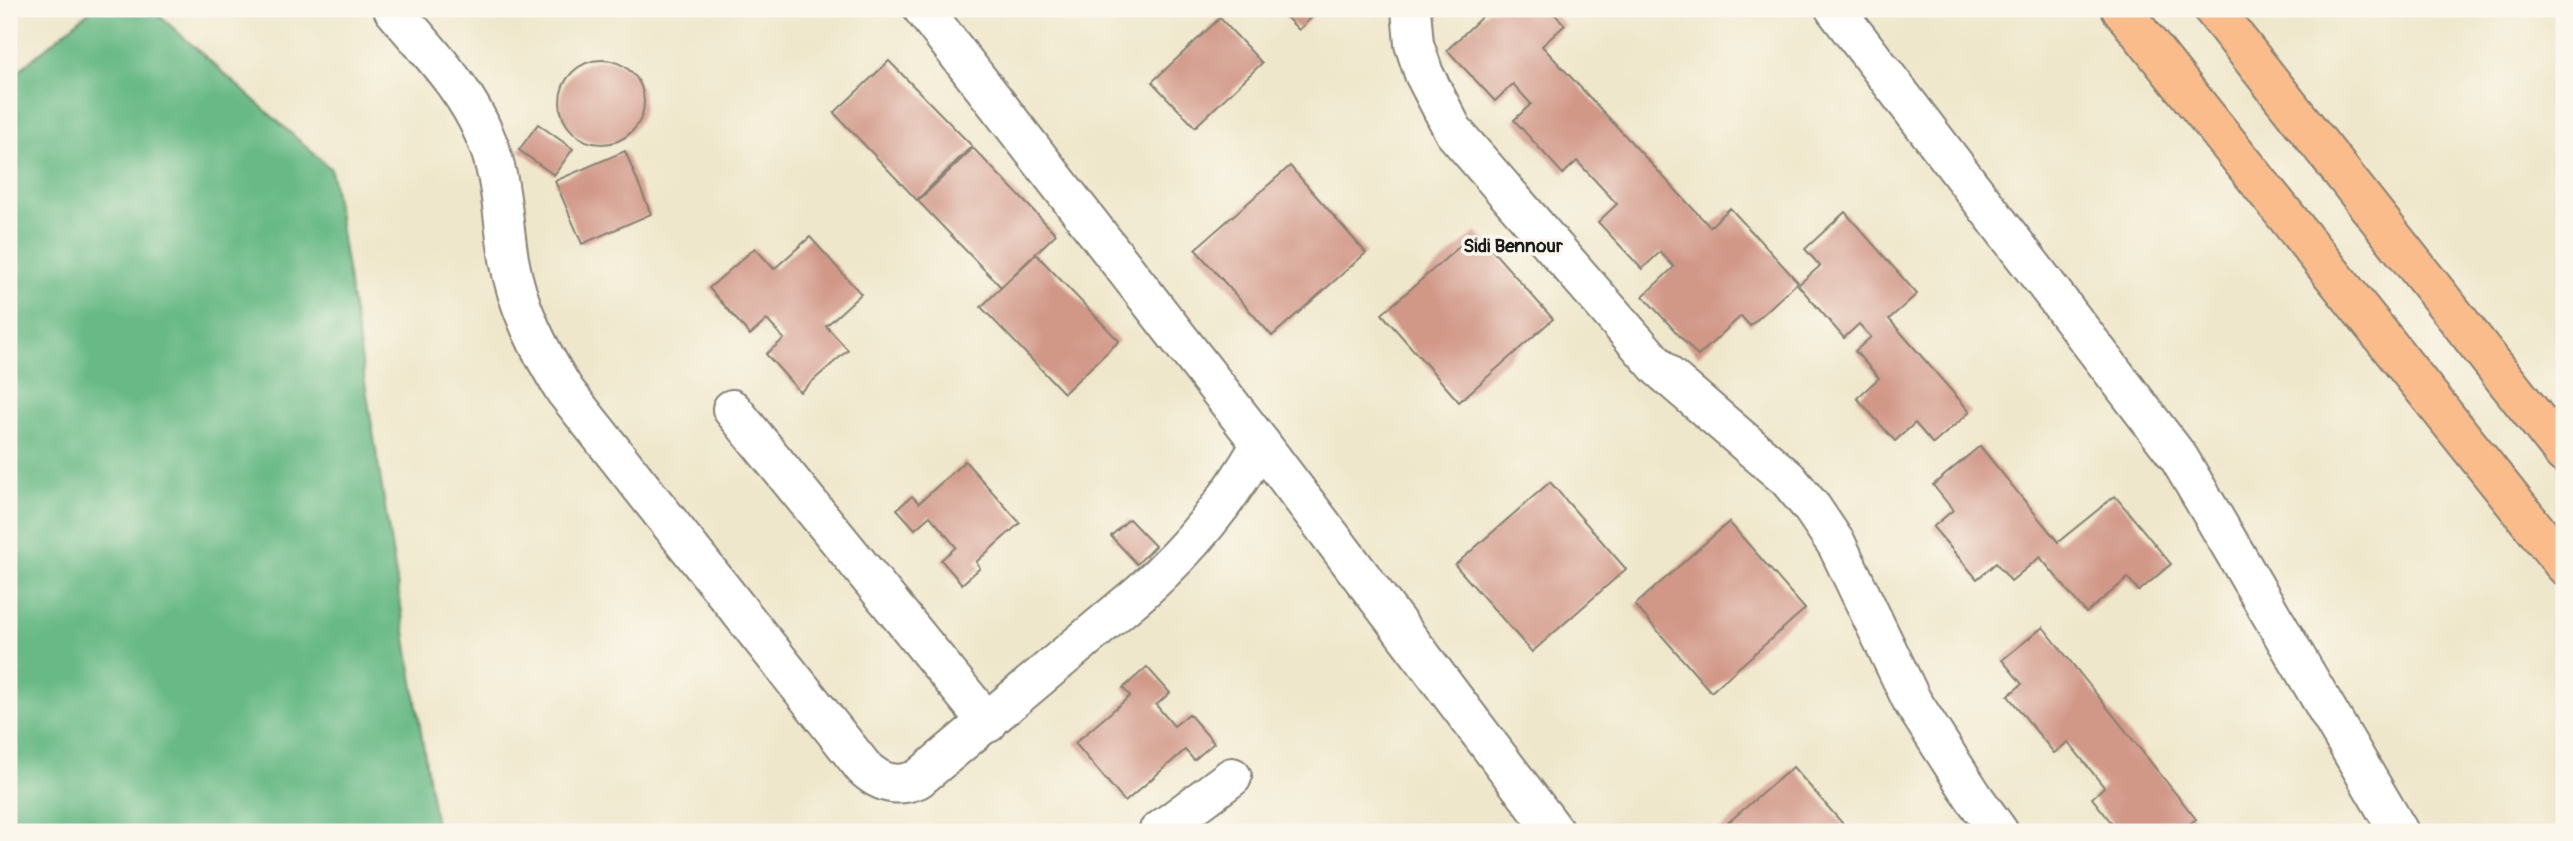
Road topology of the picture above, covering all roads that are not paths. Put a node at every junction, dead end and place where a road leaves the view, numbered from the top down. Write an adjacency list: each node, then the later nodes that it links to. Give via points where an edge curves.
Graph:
1 (393, 9): 11 (street, via 451,77 484,133 502,194 517,295 546,362 864,768 884,783 907,784)
2 (923, 9): 8 (street)
3 (1410, 9): 15 (street, via 1424,74 1454,132 1659,368 1788,479 1812,508 1837,545 1912,701)
4 (1835, 9): 16 (street, via 2179,458)
5 (2121, 9): 10 (main road)
6 (2213, 9): 9 (main road)
7 (733, 409): 11 (street)
8 (1261, 444): 11 (street, via 1235,488 1174,562); 14 (street)
9 (2564, 454)
10 (2564, 565)
11 (988, 723)
12 (1232, 777): 13 (street)
13 (1158, 832)
14 (1555, 832)
15 (1999, 832)
16 (2399, 832)

